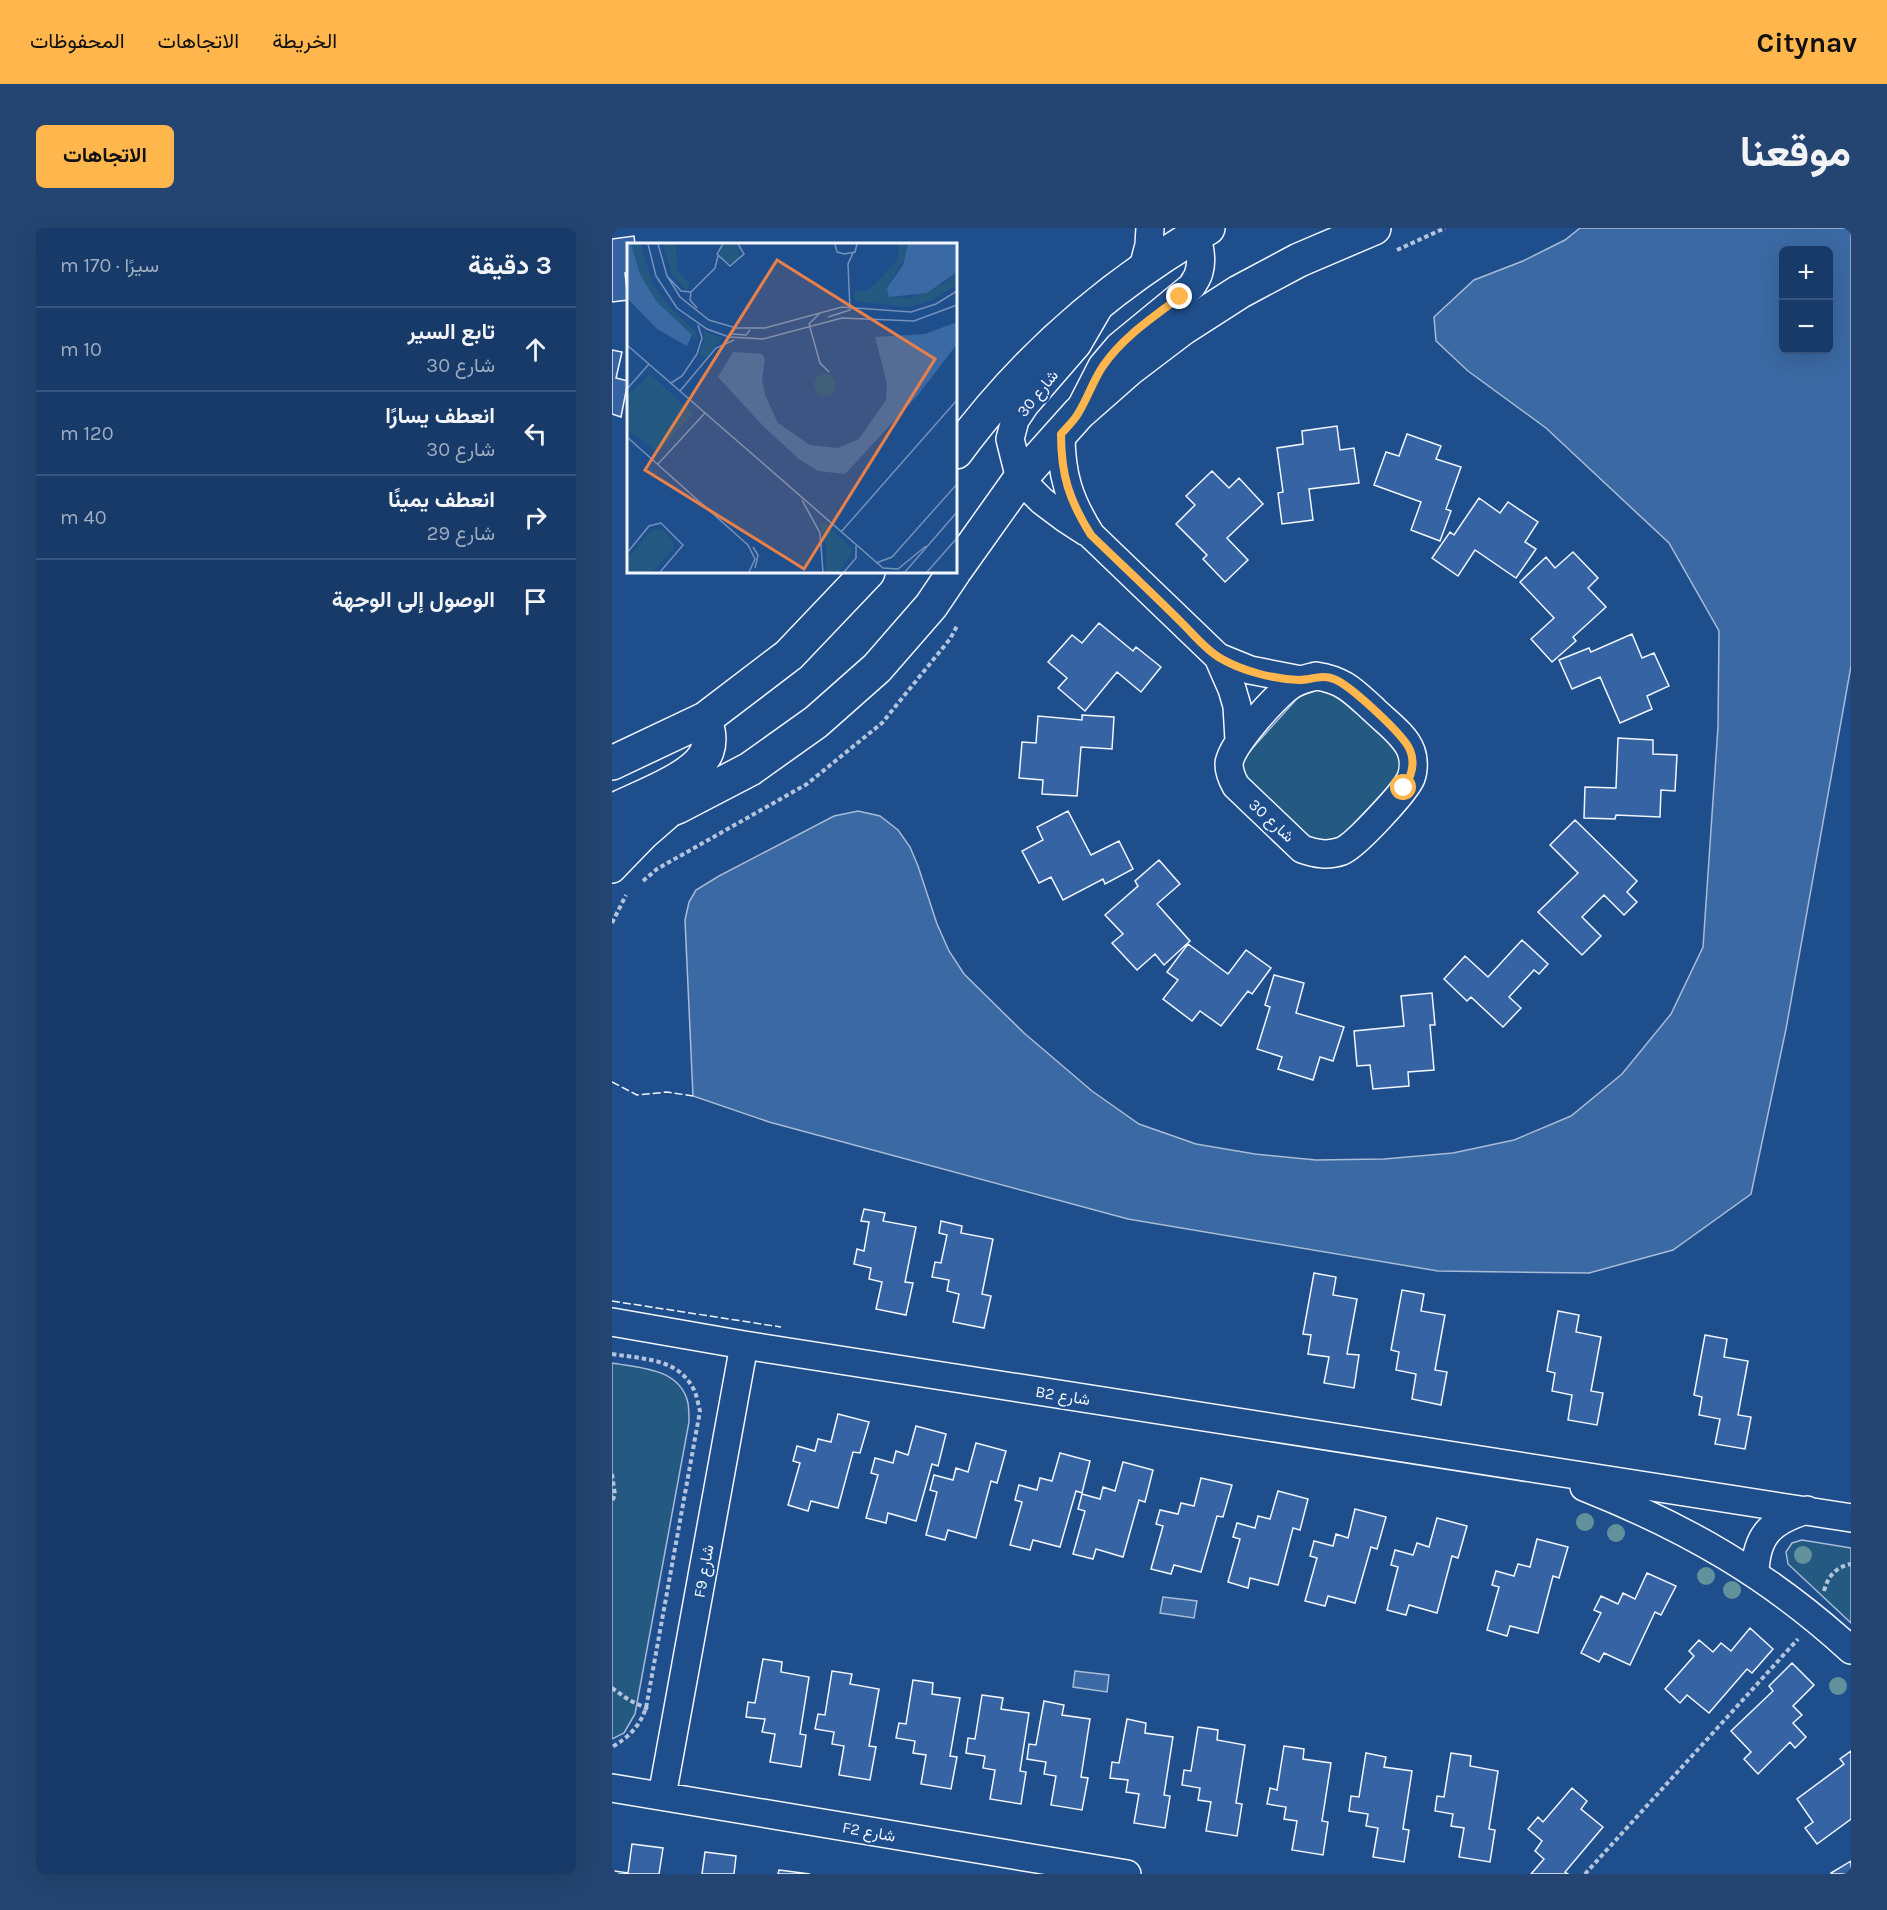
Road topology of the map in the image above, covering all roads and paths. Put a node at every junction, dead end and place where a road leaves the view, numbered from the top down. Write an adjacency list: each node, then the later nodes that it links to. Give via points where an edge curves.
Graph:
1 (1150, 228): 5 (street)
2 (1445, 228): 4 (path)
3 (1198, 230): 5 (street); 7 (street, via 1199,272 1192,286 1119,346 1102,366)
4 (1382, 240): 7 (street, via 1299,260 1239,292 1129,369)
5 (1143, 268): 6 (street)
6 (1103, 299): 8 (street, via 1037,358); 9 (street, شارع 30, via 1077,345 1015,420 1011,439)
7 (1070, 424): 9 (street); 10 (street, شارع 30, via 1061,461 1077,512)
8 (957, 451)
9 (1020, 479): 10 (street, شارع 30, via 1042,501); 11 (street)
10 (1091, 535): 14 (street, شارع 30)
11 (957, 567)
12 (867, 573): 16 (street, via 789,655)
13 (953, 573): 19 (street, via 931,606 877,668 816,722 750,769)
14 (1218, 657): 15 (street, شارع 30, via 1250,670); 17 (street, شارع 30, via 1232,689)
15 (1301, 680): 17 (street, شارع 30, via 1287,688); 17 (street, شارع 30, via 1316,676 1347,685 1411,750 1411,777 1355,842 1329,854 1302,849 1236,786 1229,763)
16 (705, 719): 18 (street); 20 (street, via 709,741 700,761 677,779)
17 (1239, 740)
18 (612, 763)
19 (677, 807): 21 (street); 22 (street)
20 (612, 811)
21 (612, 833)
22 (612, 869)
23 (612, 1322): 24 (street, B2 شارع)
24 (744, 1345): 26 (street, B2 شارع); 38 (street, F9 شارع)
25 (612, 1354): 37 (path, via 668,1363 693,1389 700,1411)
26 (1514, 1466): 29 (street); 32 (street, via 1640,1509)
27 (612, 1474): 28 (path)
28 (612, 1502)
29 (1807, 1510): 30 (street); 32 (street, via 1773,1525 1762,1539)
30 (1851, 1518)
31 (1851, 1564): 33 (path, via 1835,1570)
32 (1755, 1573): 35 (street, via 1816,1618)
33 (1822, 1595)
34 (1805, 1631): 43 (path)
35 (1851, 1650)
36 (612, 1688): 37 (path)
37 (646, 1708): 38 (path); 39 (path, via 640,1723)
38 (676, 1719): 41 (street, F9 شارع)
39 (612, 1747)
40 (612, 1788): 41 (street, F2 شارع)
41 (662, 1796): 42 (street, F2 شارع)
42 (1127, 1874)
43 (1585, 1874)

